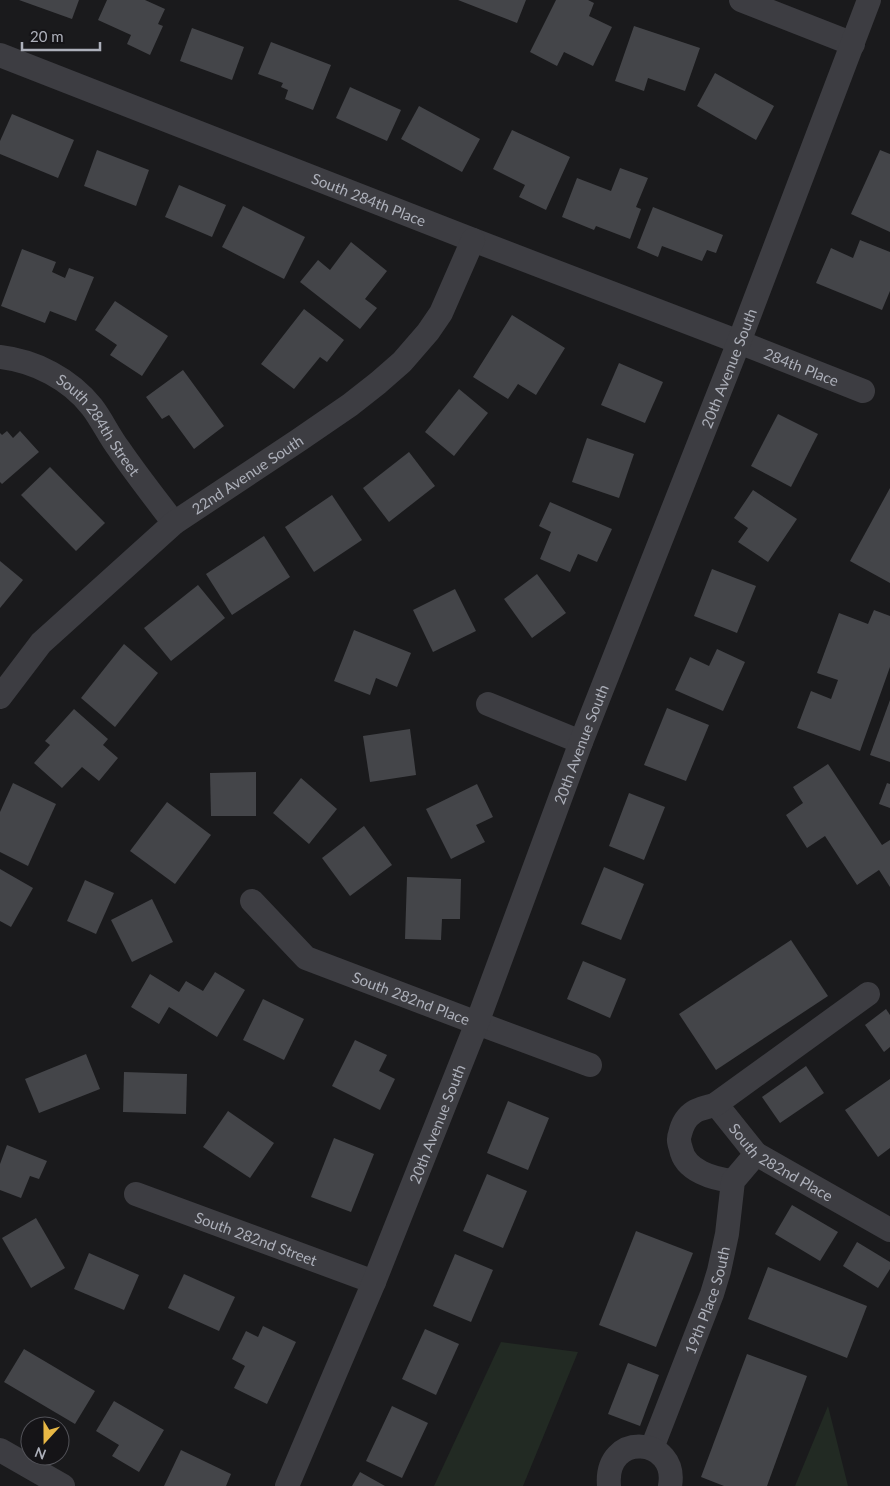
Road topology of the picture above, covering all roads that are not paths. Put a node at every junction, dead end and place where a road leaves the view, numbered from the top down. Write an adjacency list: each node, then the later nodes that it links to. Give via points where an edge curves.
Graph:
1 (741, 0): 3 (street)
2 (869, 0): 3 (street, 20th Avenue South)
3 (853, 44): 6 (street, 20th Avenue South)
4 (0, 55): 5 (street, South 284th Place)
5 (473, 240): 6 (street, South 284th Place); 9 (street, 22nd Avenue South, via 441,313 402,362 343,410)
6 (739, 342): 8 (street, 284th Place); 12 (street, 20th Avenue South)
7 (0, 357): 9 (street, South 284th Street, via 36,365 56,376 92,407)
8 (863, 391)
9 (174, 523): 10 (street, 22nd Avenue South, via 41,643)
10 (0, 697)
11 (488, 704): 12 (street)
12 (581, 742): 15 (street, 20th Avenue South)
13 (252, 901): 15 (street, South 282nd Place, via 306,958)
14 (868, 994): 17 (street)
15 (476, 1023): 16 (street, South 282nd Place); 22 (street, 20th Avenue South)
16 (590, 1065)
17 (716, 1104): 18 (street, South 282nd Place); 19 (street, via 694,1112 682,1124 678,1138 682,1155 692,1166 704,1174)
18 (756, 1154): 19 (street); 21 (street, South 282nd Place)
19 (733, 1181): 23 (street, 19th Place South, via 719,1272)
20 (136, 1194): 22 (street, South 282nd Street)
21 (890, 1230)
22 (374, 1282): 26 (street, 20th Avenue South)
23 (652, 1448): 27 (street, via 632,1447 622,1451 610,1466); 28 (street, via 668,1463)
24 (0, 1450): 25 (street)
25 (63, 1486)
26 (287, 1486)
27 (609, 1486)
28 (670, 1486)

